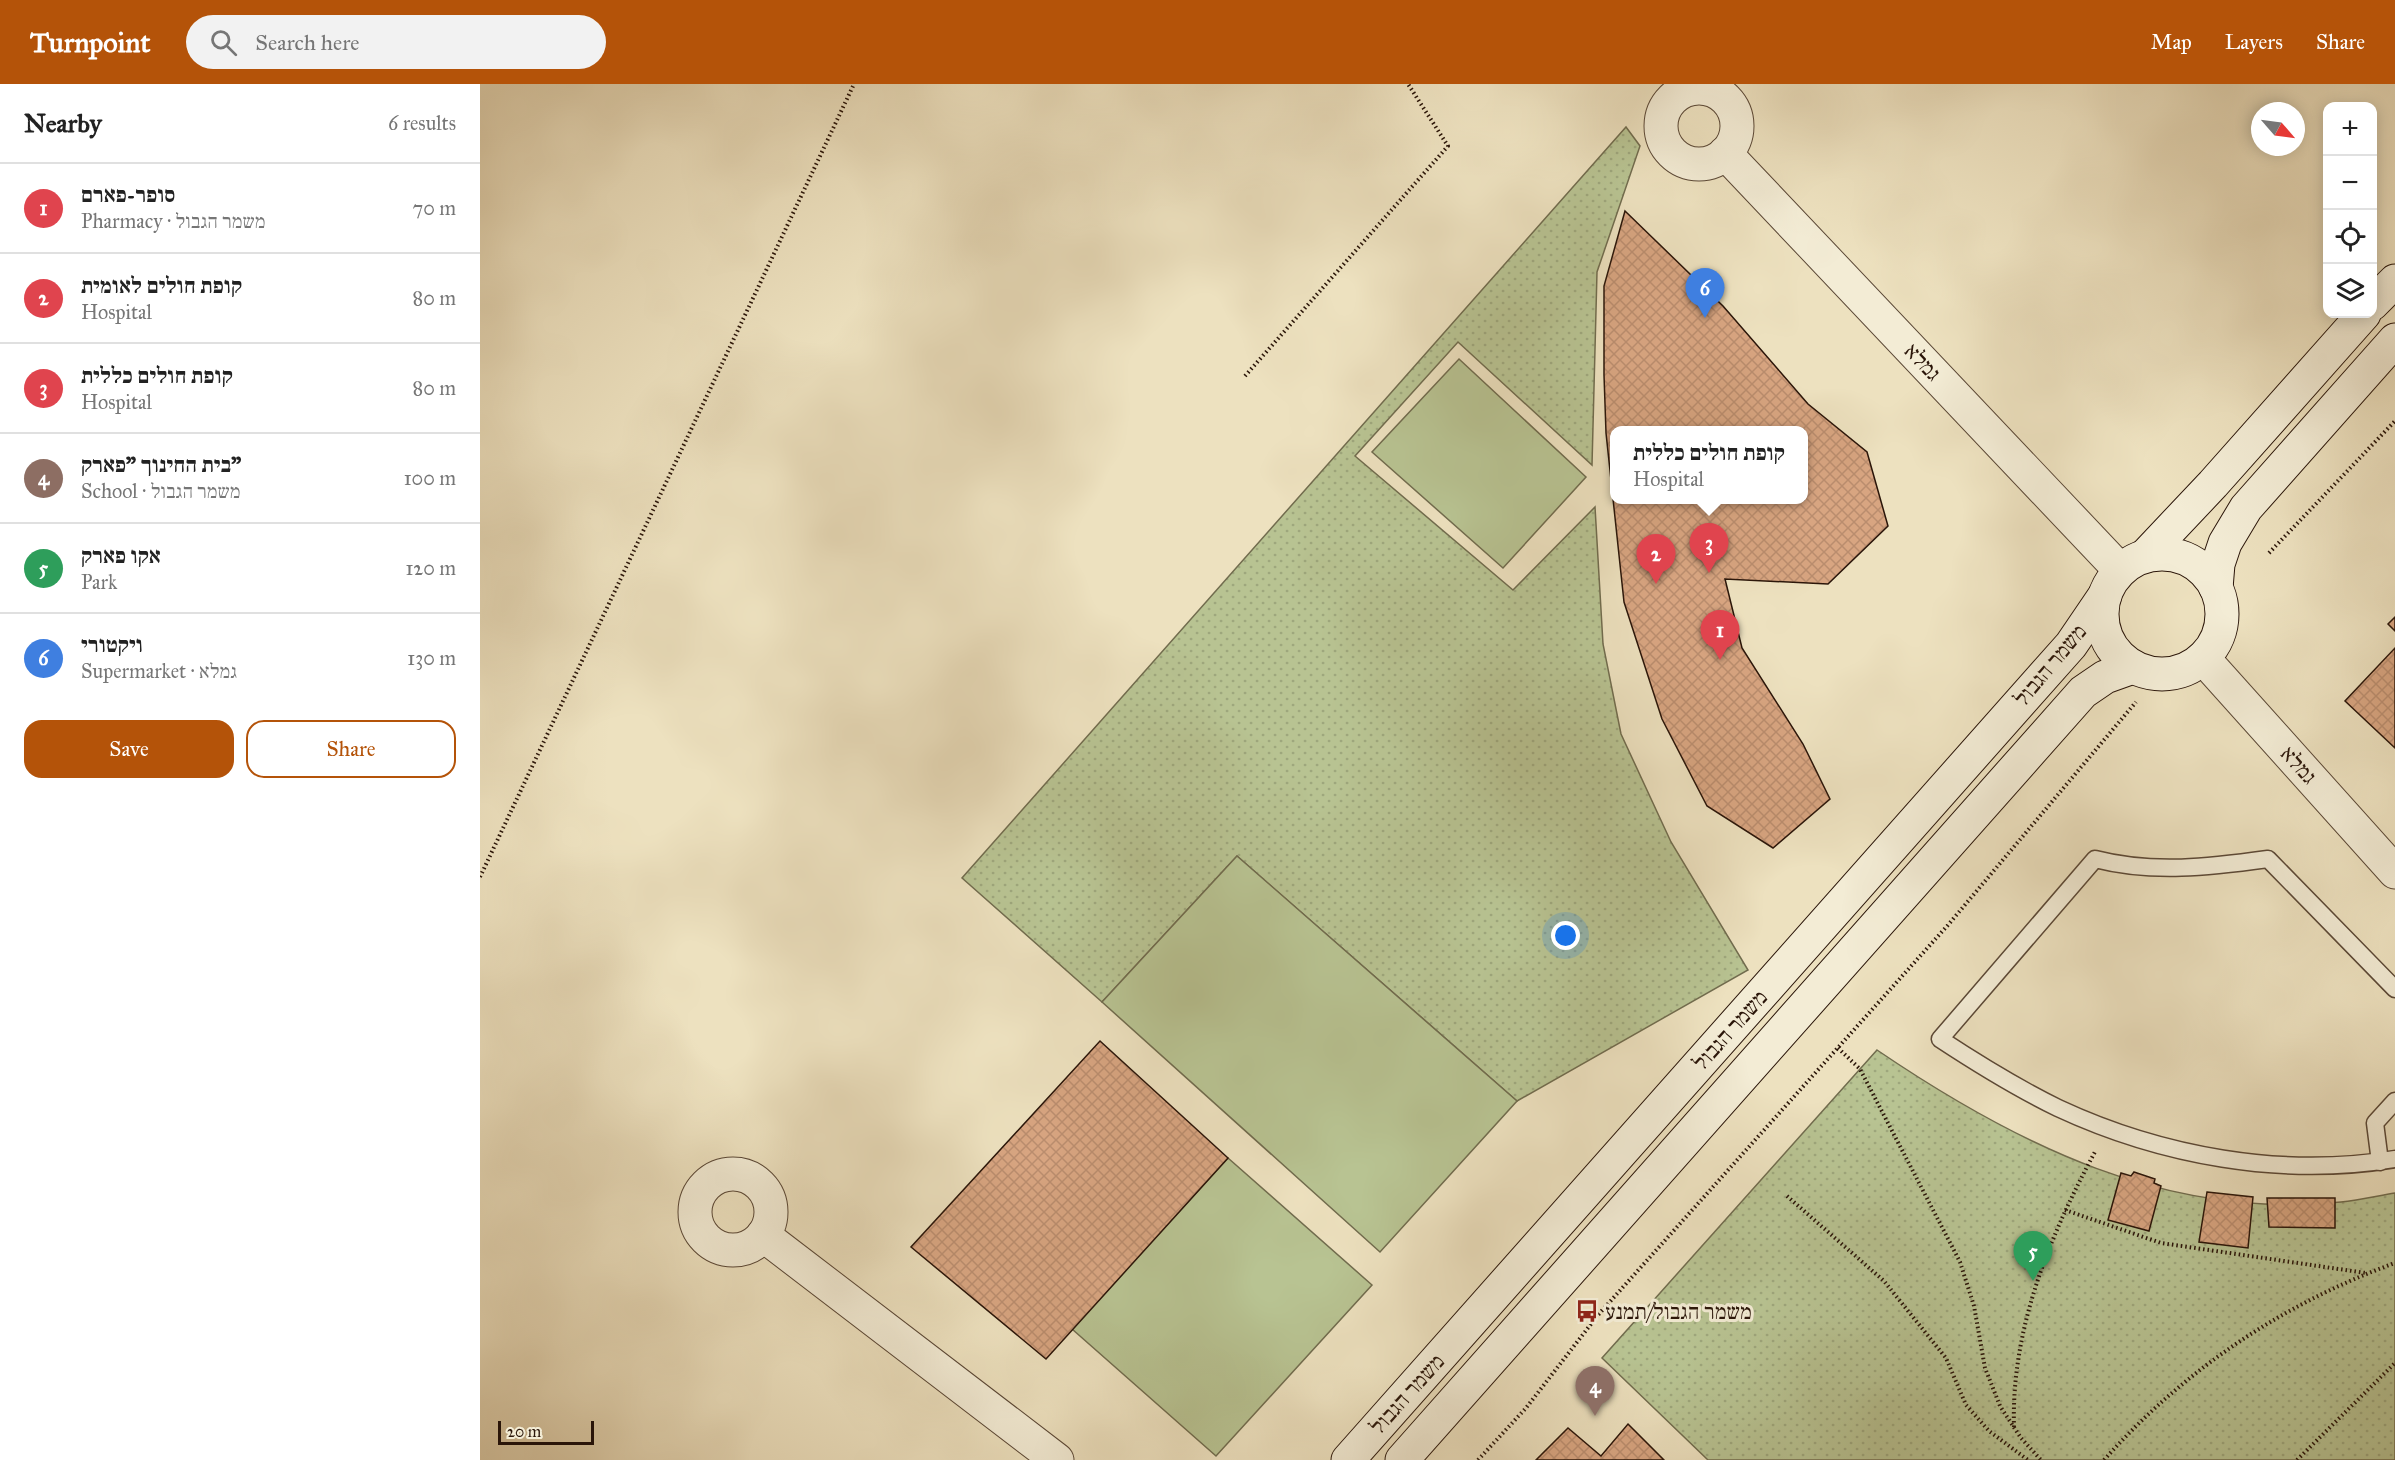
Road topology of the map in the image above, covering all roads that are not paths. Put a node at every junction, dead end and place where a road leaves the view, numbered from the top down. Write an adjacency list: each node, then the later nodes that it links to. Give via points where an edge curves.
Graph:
1 (1725, 153): 6 (main road, גמלא)
2 (2395, 281): 3 (main road)
3 (2377, 300)
4 (2360, 318): 6 (main road, משמר הגבול, via 2213,484)
5 (2395, 340): 7 (main road, via 2246,508 2225,543)
6 (2123, 574): 7 (main road, via 2162,554 2190,561 2206,573); 9 (main road, via 2102,614 2108,640); 16 (main road, משמר הגבול, via 2071,645)
7 (2216, 588): 8 (main road, via 2221,624 2215,642)
8 (2203, 658): 9 (main road, via 2188,668 2152,674); 10 (main road, גמלא)
9 (2136, 683): 17 (main road, משמר הגבול, via 2105,677 2083,692)
10 (2395, 872)
11 (2395, 989): 13 (lane, via 2268,859 2163,869 2095,858 1940,1039 1999,1077 2058,1108 2179,1150 2241,1161 2304,1166)
12 (2395, 1101): 13 (lane, via 2375,1124)
13 (2388, 1160)
14 (763, 1235): 15 (main road)
15 (1057, 1460)
16 (1348, 1460)
17 (1402, 1460)

